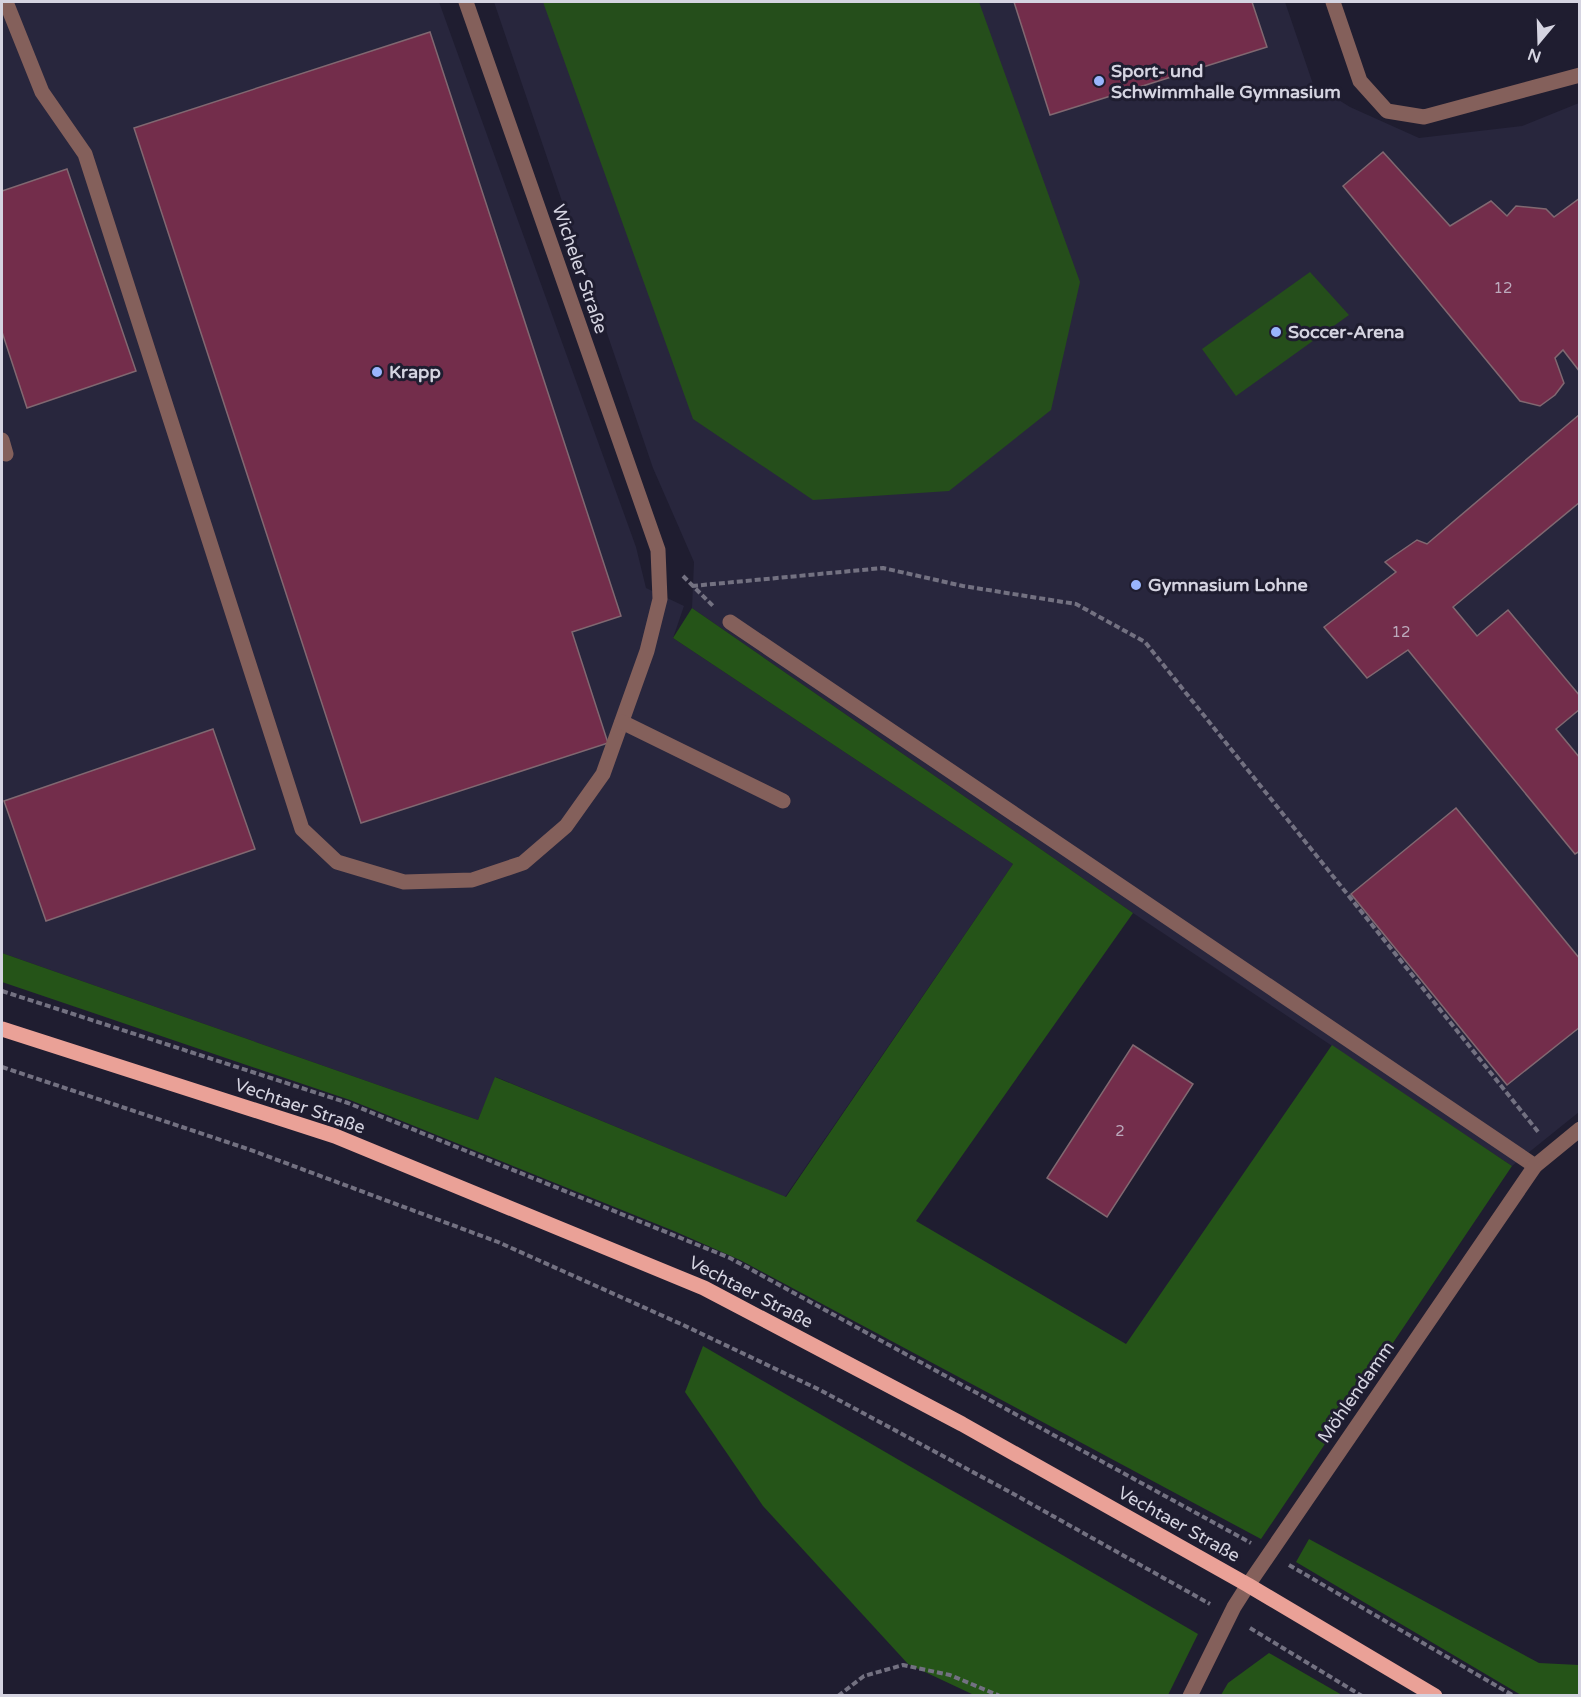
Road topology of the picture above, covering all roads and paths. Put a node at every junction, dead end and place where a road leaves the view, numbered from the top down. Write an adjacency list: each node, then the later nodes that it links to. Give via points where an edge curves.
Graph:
1 (6, 2): 8 (street, Wicheler Straße, via 42,92 85,154 302,829 337,862 404,882 472,880 523,863 566,826 603,774)
2 (466, 2): 5 (street, Wicheler Straße)
3 (1333, 2): 4 (street, via 1360,81 1387,111 1424,117)
4 (1580, 75)
5 (658, 550): 6 (path); 8 (street, Wicheler Straße, via 660,599)
6 (692, 586): 7 (path); 13 (path, via 883,568 963,586 1076,604 1145,642)
7 (730, 622): 14 (street)
8 (622, 722): 9 (street)
9 (783, 801)
10 (2, 1029): 16 (main road, Vechtaer Straße, via 335,1136 704,1288 962,1424)
11 (2, 1067): 17 (path, via 248,1149 498,1242 830,1395)
12 (1580, 1129): 13 (street, Möhlendamm)
13 (1553, 1150): 14 (street, Möhlendamm)
14 (1534, 1166): 15 (street, Möhlendamm)
15 (1269, 1553): 16 (street, Möhlendamm); 23 (path)
16 (1248, 1585): 17 (street, Möhlendamm); 22 (main road, Vechtaer Straße)
17 (1230, 1616): 20 (street, Möhlendamm); 21 (path)
18 (838, 1695): 19 (path, via 864,1676 903,1665 950,1675)
19 (1000, 1695)
20 (1190, 1695)
21 (1362, 1695)
22 (1435, 1695)
23 (1514, 1695)

